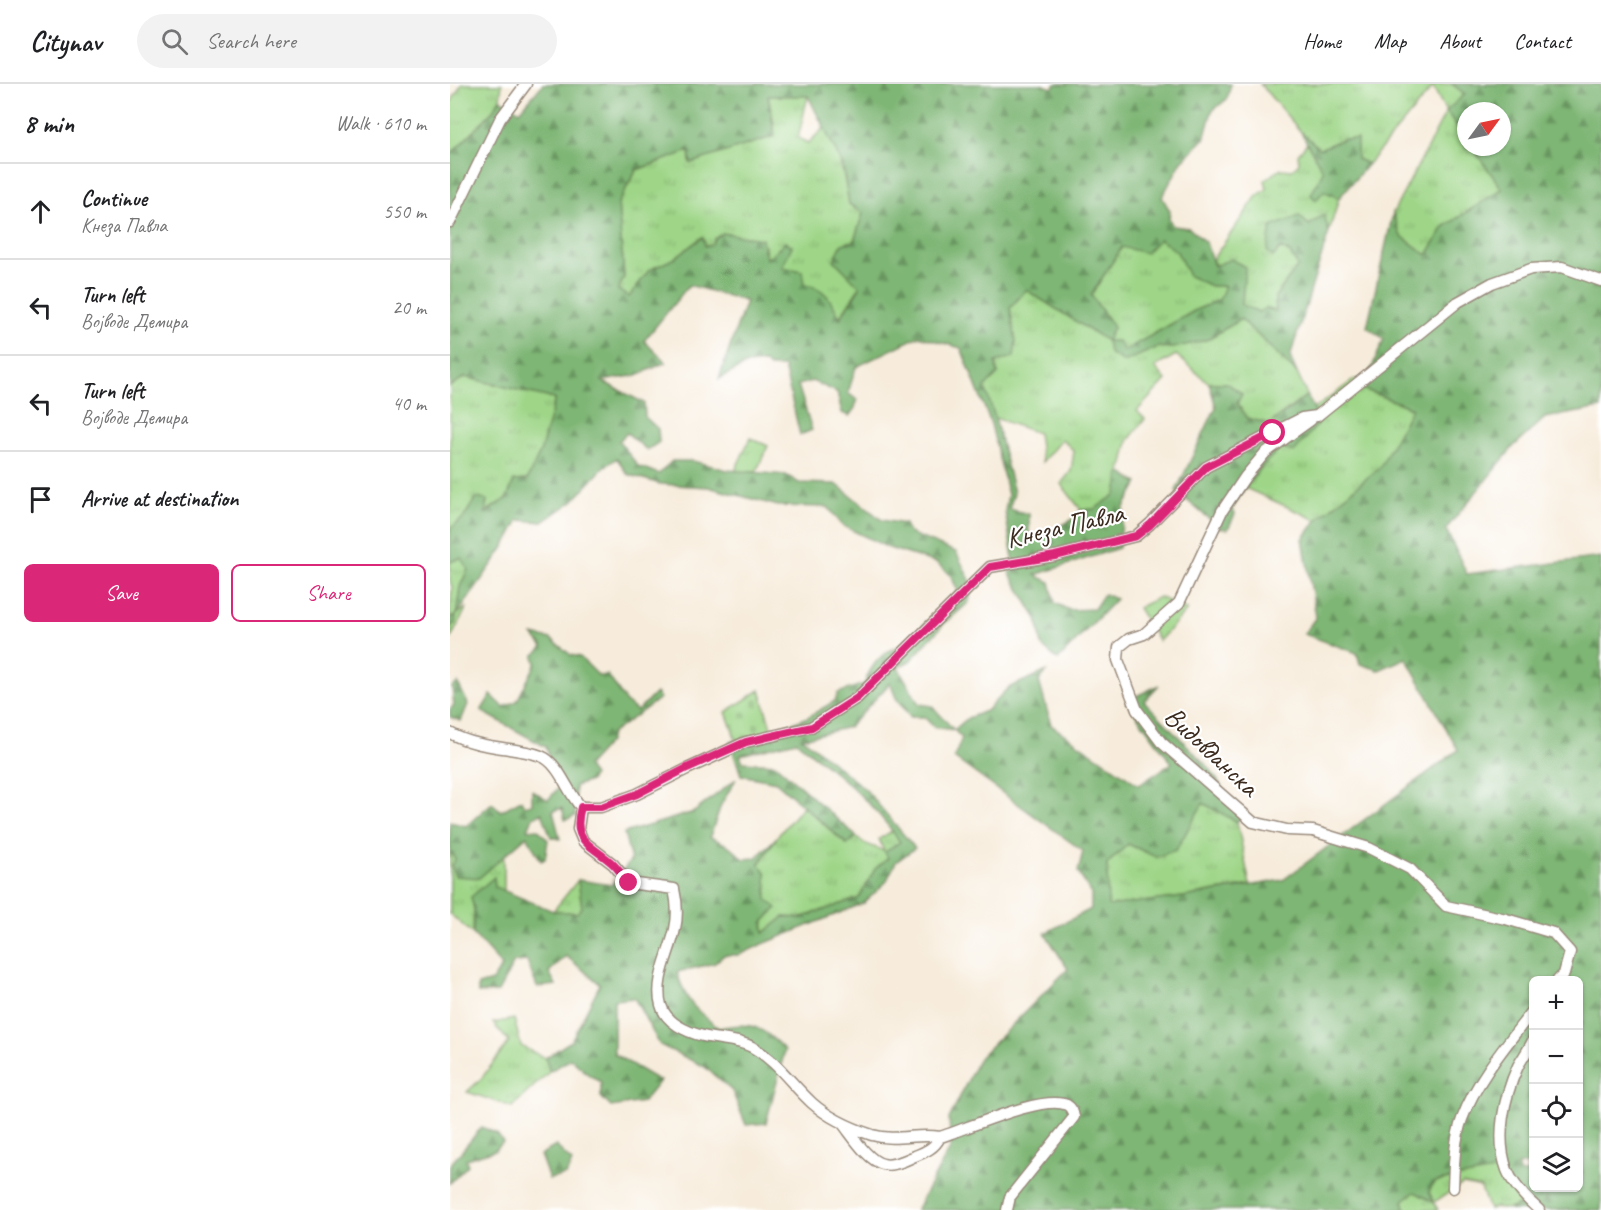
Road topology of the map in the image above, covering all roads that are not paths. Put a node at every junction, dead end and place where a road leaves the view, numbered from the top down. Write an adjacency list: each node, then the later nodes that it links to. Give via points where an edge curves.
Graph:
1 (526, 84): 2 (street, via 500,119)
2 (450, 222)
3 (1601, 281): 4 (street, Кнеза Павла, via 1562,267 1531,269 1492,284 1458,302)
4 (1317, 416): 6 (street, Кнеза Павла, via 1302,418 1206,467 1136,536 990,567 857,698 812,727 746,742 637,794 601,807); 7 (street, Видовданска, via 1265,453 1245,477 1222,511 1179,603 1144,634 1119,646 1118,660 1137,710 1161,742 1253,822 1313,831 1369,848 1410,869 1446,906 1554,933 1570,952)
5 (450, 733): 6 (street, via 460,739 545,758)
6 (581, 807): 10 (street, via 578,829 582,841 613,864 629,883 674,889 676,929 660,983 661,1005 668,1018 693,1034 731,1040 771,1059 812,1103)
7 (1563, 976)
8 (1529, 1016): 12 (street, via 1471,1098 1461,1121)
9 (1529, 1045): 14 (street, via 1504,1105 1502,1147 1508,1172)
10 (843, 1124): 11 (street, via 897,1139); 11 (street, via 857,1143 882,1164 930,1149)
11 (940, 1137): 13 (street, via 1031,1106 1066,1104 1072,1109 1074,1117 1069,1125 1010,1197)
12 (1453, 1188)
13 (1007, 1210)
14 (1539, 1210)

